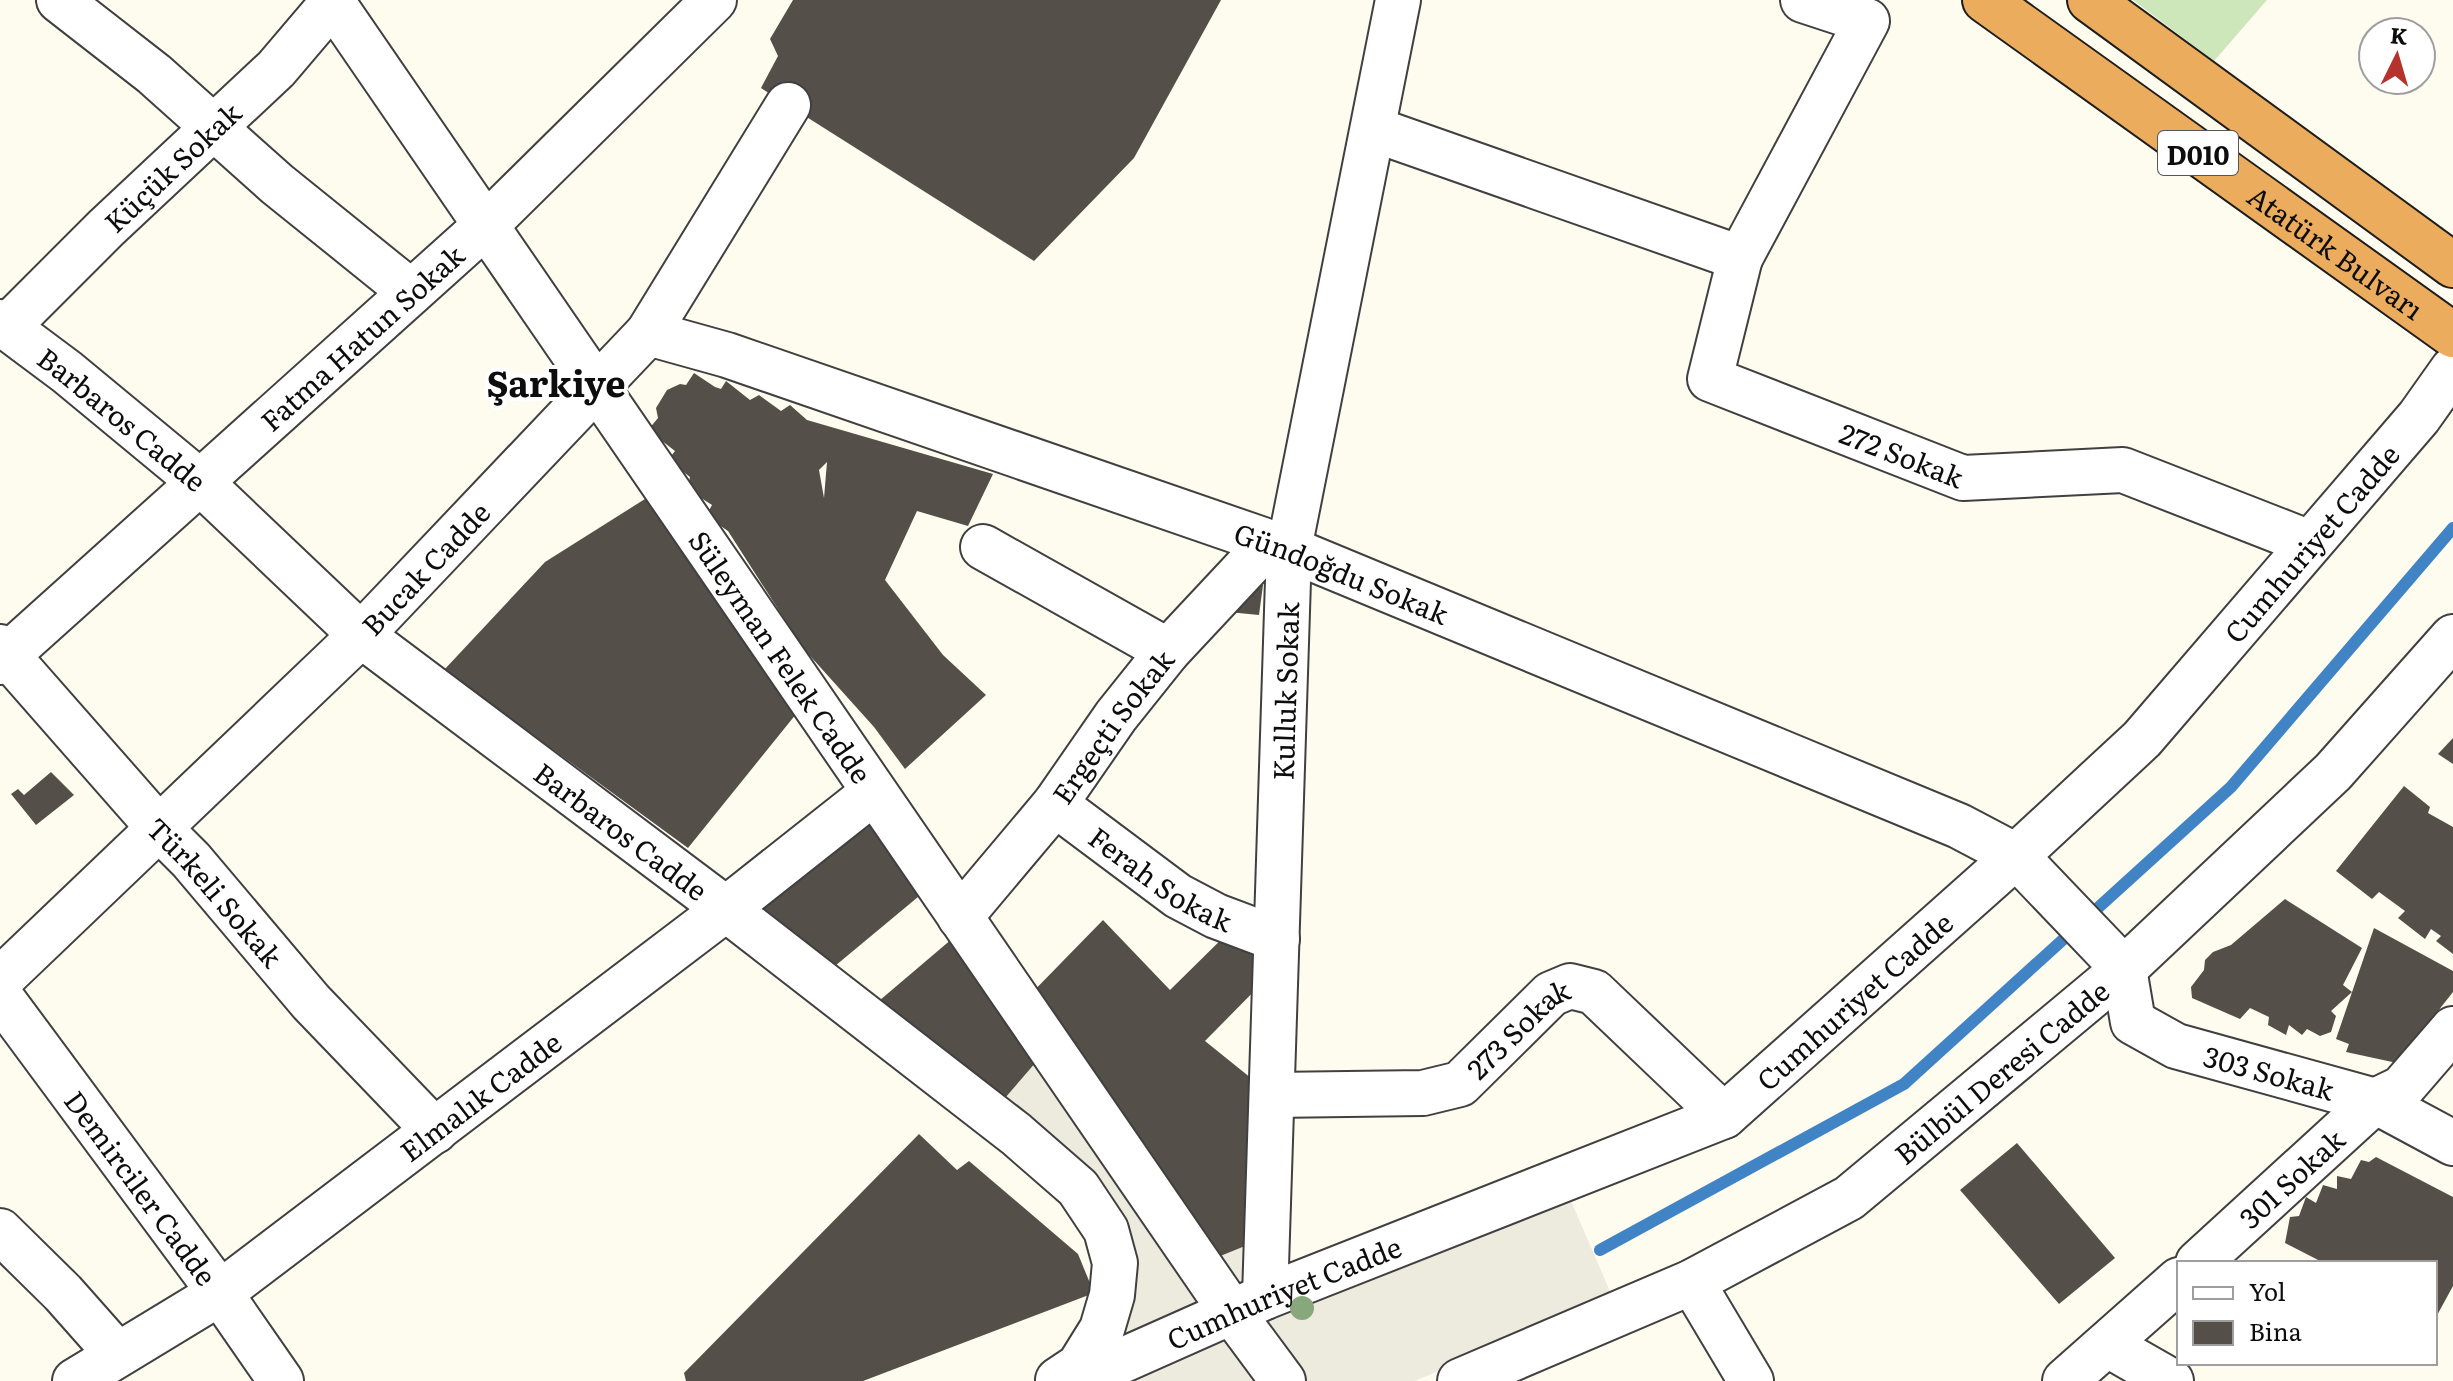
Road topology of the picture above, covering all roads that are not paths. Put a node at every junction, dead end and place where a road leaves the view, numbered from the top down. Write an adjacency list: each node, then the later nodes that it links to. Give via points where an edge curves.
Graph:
1 (59, 0): 9 (street)
2 (714, 0): 11 (street, Fatma Hatun Sokak)
3 (1398, 0): 10 (street, Kulluk Sokak)
4 (1803, 0): 12 (street, 272 Sokak, via 1867,21)
5 (1985, 0): 17 (highway, Atatürk Bulvarı / D010)
6 (2090, 0): 13 (highway, Atatürk Bulvarı / D010)
7 (332, 1): 9 (street, Küçük Sokak, via 276,69); 11 (street, Süleyman Felek Cadde)
8 (788, 105): 16 (street, Bucak Cadde)
9 (215, 127): 14 (street); 15 (street, Küçük Sokak)
10 (1373, 129): 12 (street); 22 (street, Kulluk Sokak)
11 (485, 226): 14 (street, Fatma Hatun Sokak); 19 (street, Süleyman Felek Cadde)
12 (1740, 258): 21 (street, 272 Sokak, via 1710,379 1963,478 2123,470)
13 (2452, 264)
14 (411, 292): 20 (street, Fatma Hatun Sokak)
15 (3, 324): 20 (street, Barbaros Cadde)
16 (648, 333): 19 (street, Bucak Cadde); 22 (street, Gündoğdu Sokak, via 727,355)
17 (2453, 335)
18 (2453, 369): 21 (street, Cumhuriyet Cadde, via 2419,417)
19 (597, 389): 24 (street, Bucak Cadde); 28 (street, Süleyman Felek Cadde)
20 (200, 482): 24 (street, Barbaros Cadde); 27 (street, Fatma Hatun Sokak)
21 (2310, 543): 31 (street, Cumhuriyet Cadde, via 2142,739)
22 (1279, 546): 26 (street, Ergeçti Sokak); 31 (street, Gündoğdu Sokak, via 1959,826); 34 (street, Kulluk Sokak)
23 (983, 547): 26 (street)
24 (361, 635): 30 (street, Bucak Cadde); 32 (street, Barbaros Cadde)
25 (2453, 637): 35 (street, Bülbül Deresi Cadde, via 2333,772)
26 (1168, 651): 29 (street, Ergeçti Sokak)
27 (2, 655): 30 (street, Türkeli Sokak)
28 (874, 792): 32 (street, Elmalık Cadde); 33 (street, Süleyman Felek Cadde)
29 (1055, 804): 33 (street, Ergeçti Sokak); 34 (street, Ferah Sokak, via 1178,896)
30 (159, 828): 36 (street, Bucak Cadde); 42 (street, Türkeli Sokak, via 311,1002)
31 (2016, 856): 35 (street, Gündoğdu Sokak); 41 (street, Cumhuriyet Cadde)
32 (726, 909): 42 (street, Elmalık Cadde); 55 (street, Barbaros Cadde, via 1078,1188 1106,1230 1115,1263 1112,1295 1102,1329 1079,1366)
33 (960, 917): 49 (street, Süleyman Felek Cadde)
34 (1277, 939): 39 (street, Kulluk Sokak)
35 (2124, 969): 40 (street, 303 Sokak, via 2133,1022 2176,1046); 46 (street, Bülbül Deresi Cadde, via 1849,1198)
36 (0, 980)
37 (0, 996): 48 (street, Demirciler Cadde)
38 (2453, 1029): 40 (street, 301 Sokak, via 2402,1088)
39 (1272, 1095): 41 (street, 273 Sokak, via 1423,1093 1460,1084 1551,994 1570,986 1594,992); 49 (street, Kulluk Sokak)
40 (2375, 1101): 43 (street, 303 Sokak); 45 (street, 301 Sokak)
41 (1724, 1116): 49 (street, Cumhuriyet Cadde)
42 (435, 1131): 48 (street, Elmalık Cadde)
43 (2453, 1143)
44 (0, 1231): 51 (street)
45 (2200, 1261)
46 (1692, 1282): 58 (street, Bülbül Deresi Cadde); 59 (street)
47 (2177, 1282): 50 (street)
48 (220, 1293): 51 (street, Elmalık Cadde); 54 (street, Demirciler Cadde)
49 (1248, 1304): 56 (street, Cumhuriyet Cadde); 57 (street, Süleyman Felek Cadde)
50 (2108, 1345): 52 (street); 60 (street)
51 (117, 1354): 53 (street, Elmalık Cadde)
52 (2164, 1379)
53 (75, 1381)
54 (281, 1381)
55 (1056, 1381)
56 (1076, 1381)
57 (1283, 1381)
58 (1460, 1381)
59 (1751, 1381)
60 (2065, 1381)

